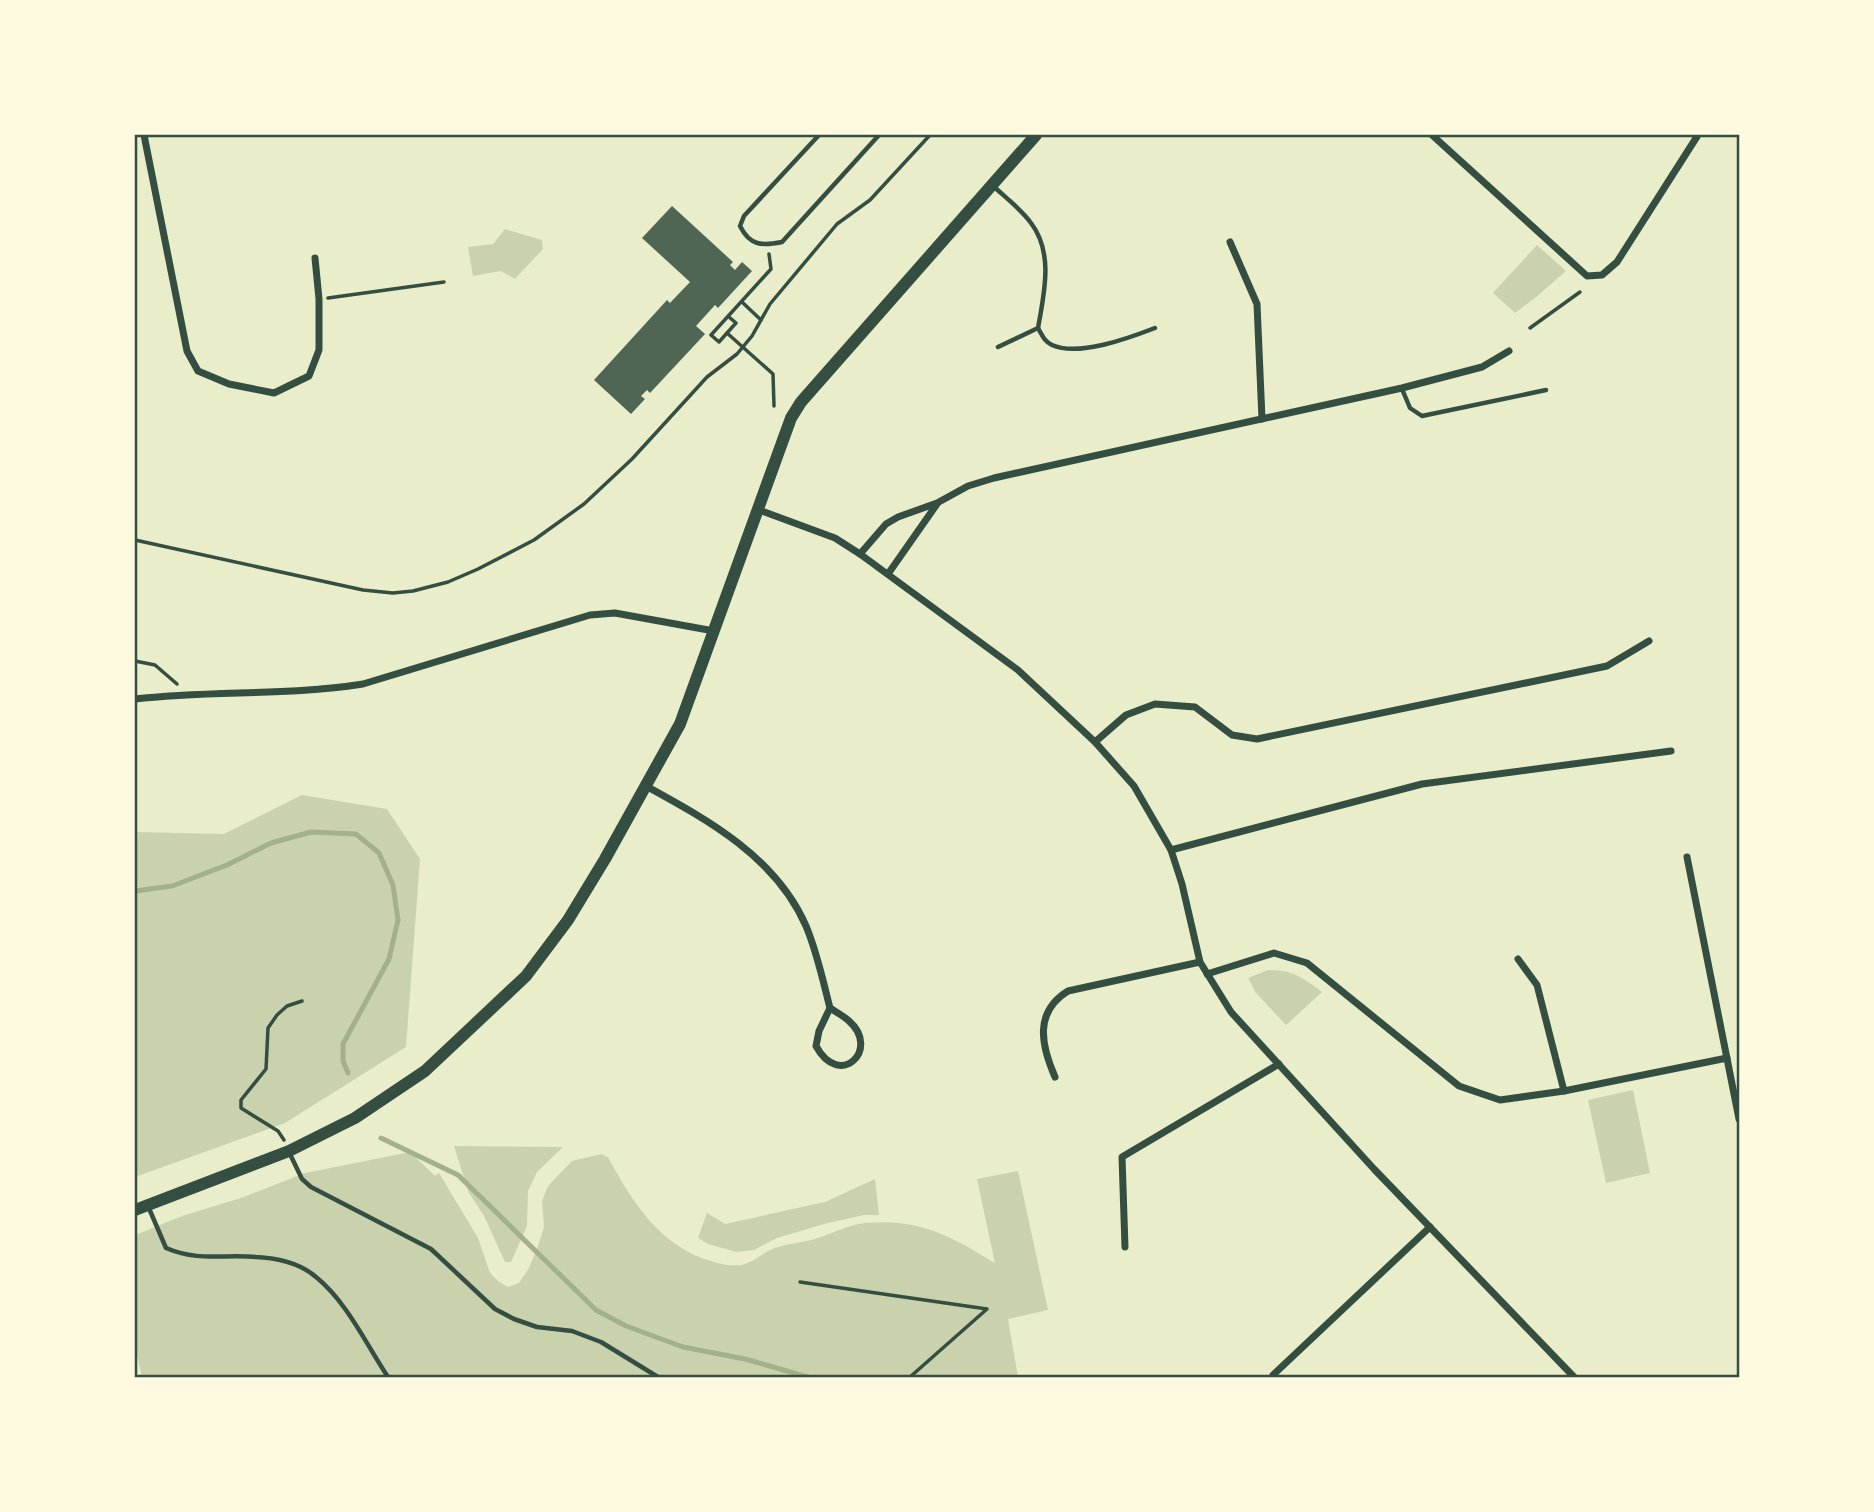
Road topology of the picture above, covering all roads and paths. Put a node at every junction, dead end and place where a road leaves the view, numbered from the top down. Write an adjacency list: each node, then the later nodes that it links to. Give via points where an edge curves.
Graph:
1 (144, 135): 14 (street, via 187,351 198,371 229,384 274,393 309,376 319,350)
2 (820, 135): 10 (lane, via 744,216 740,226 745,236)
3 (880, 135): 10 (lane, via 782,242)
4 (930, 135): 17 (path, via 870,200 837,225)
5 (1036, 135): 8 (street)
6 (1432, 135): 7 (street, via 1587,276 1602,275 1617,262)
7 (1698, 135)
8 (992, 184): 18 (lane, via 1031,223 1042,244 1045,290); 29 (street, via 801,402 791,418)
9 (1230, 242): 27 (street, via 1257,304)
10 (768, 244): 15 (path, via 771,269)
11 (315, 258): 14 (street)
12 (444, 282): 14 (path)
13 (1580, 292): 20 (path)
14 (319, 299)
15 (741, 302): 16 (path); 17 (path)
16 (728, 316): 21 (path, via 736,323); 21 (path, via 711,335 719,342)
17 (761, 320): 30 (path, via 737,354 706,377 584,504 534,540 448,582 393,593 363,590)
18 (1038, 328): 19 (lane, via 1053,346 1071,348 1124,340); 22 (lane)
19 (1155, 328)
20 (1530, 328)
21 (727, 333): 26 (path, via 773,374)
22 (998, 347)
23 (1509, 351): 24 (street, via 1482,366)
24 (1402, 388): 25 (lane, via 1410,408 1422,416); 27 (street)
25 (1546, 390)
26 (774, 407)
27 (1262, 419): 28 (street, via 994,478)
28 (937, 503): 31 (street, via 886,524); 32 (street)
29 (759, 510): 31 (street, via 835,538); 33 (street)
30 (135, 540)
31 (860, 554): 32 (street)
32 (888, 573): 38 (street, via 1018,670)
33 (714, 631): 36 (street, via 615,613 590,615 363,684 327,690); 40 (street, via 680,724)
34 (1649, 641): 38 (street, via 1607,666 1257,738 1232,735 1195,707 1155,704 1126,715)
35 (135, 661): 36 (path, via 162,669)
36 (185, 693): 37 (street)
37 (135, 699)
38 (1096, 742): 41 (street, via 1134,786)
39 (1671, 751): 41 (street, via 1422,784)
40 (646, 786): 47 (street, via 725,832 759,860 785,891 805,924); 53 (street, via 568,920 526,976 425,1071 355,1118)
41 (1171, 850): 44 (street)
42 (1687, 857): 48 (street)
43 (1518, 959): 51 (street, via 1537,985)
44 (1200, 962): 45 (street); 50 (street, via 1068,991 1057,998 1046,1016 1043,1041)
45 (1207, 974): 49 (street, via 1230,1012); 51 (street, via 1274,953 1307,963 1459,1086 1500,1100)
46 (302, 1002): 53 (path, via 287,1006 268,1028 266,1069 240,1100 246,1112 278,1131)
47 (830, 1009): 47 (street, via 816,1046 822,1058 834,1066 846,1066 862,1047 860,1035 850,1021)
48 (1727, 1058): 51 (street); 52 (street)
49 (1279, 1064): 55 (street); 56 (street, via 1122,1157)
50 (1055, 1077)
51 (1564, 1091)
52 (1739, 1119)
53 (289, 1152): 54 (street); 60 (lane, via 311,1187 431,1249 495,1309 537,1327 572,1331 601,1342)
54 (141, 1207): 59 (lane, via 166,1248 184,1255 254,1256 289,1262 316,1276 341,1304)
55 (1430, 1227): 58 (street); 62 (street)
56 (1125, 1247)
57 (800, 1282): 61 (path, via 987,1309)
58 (1273, 1375)
59 (387, 1377)
60 (658, 1377)
61 (911, 1377)
62 (1574, 1377)

